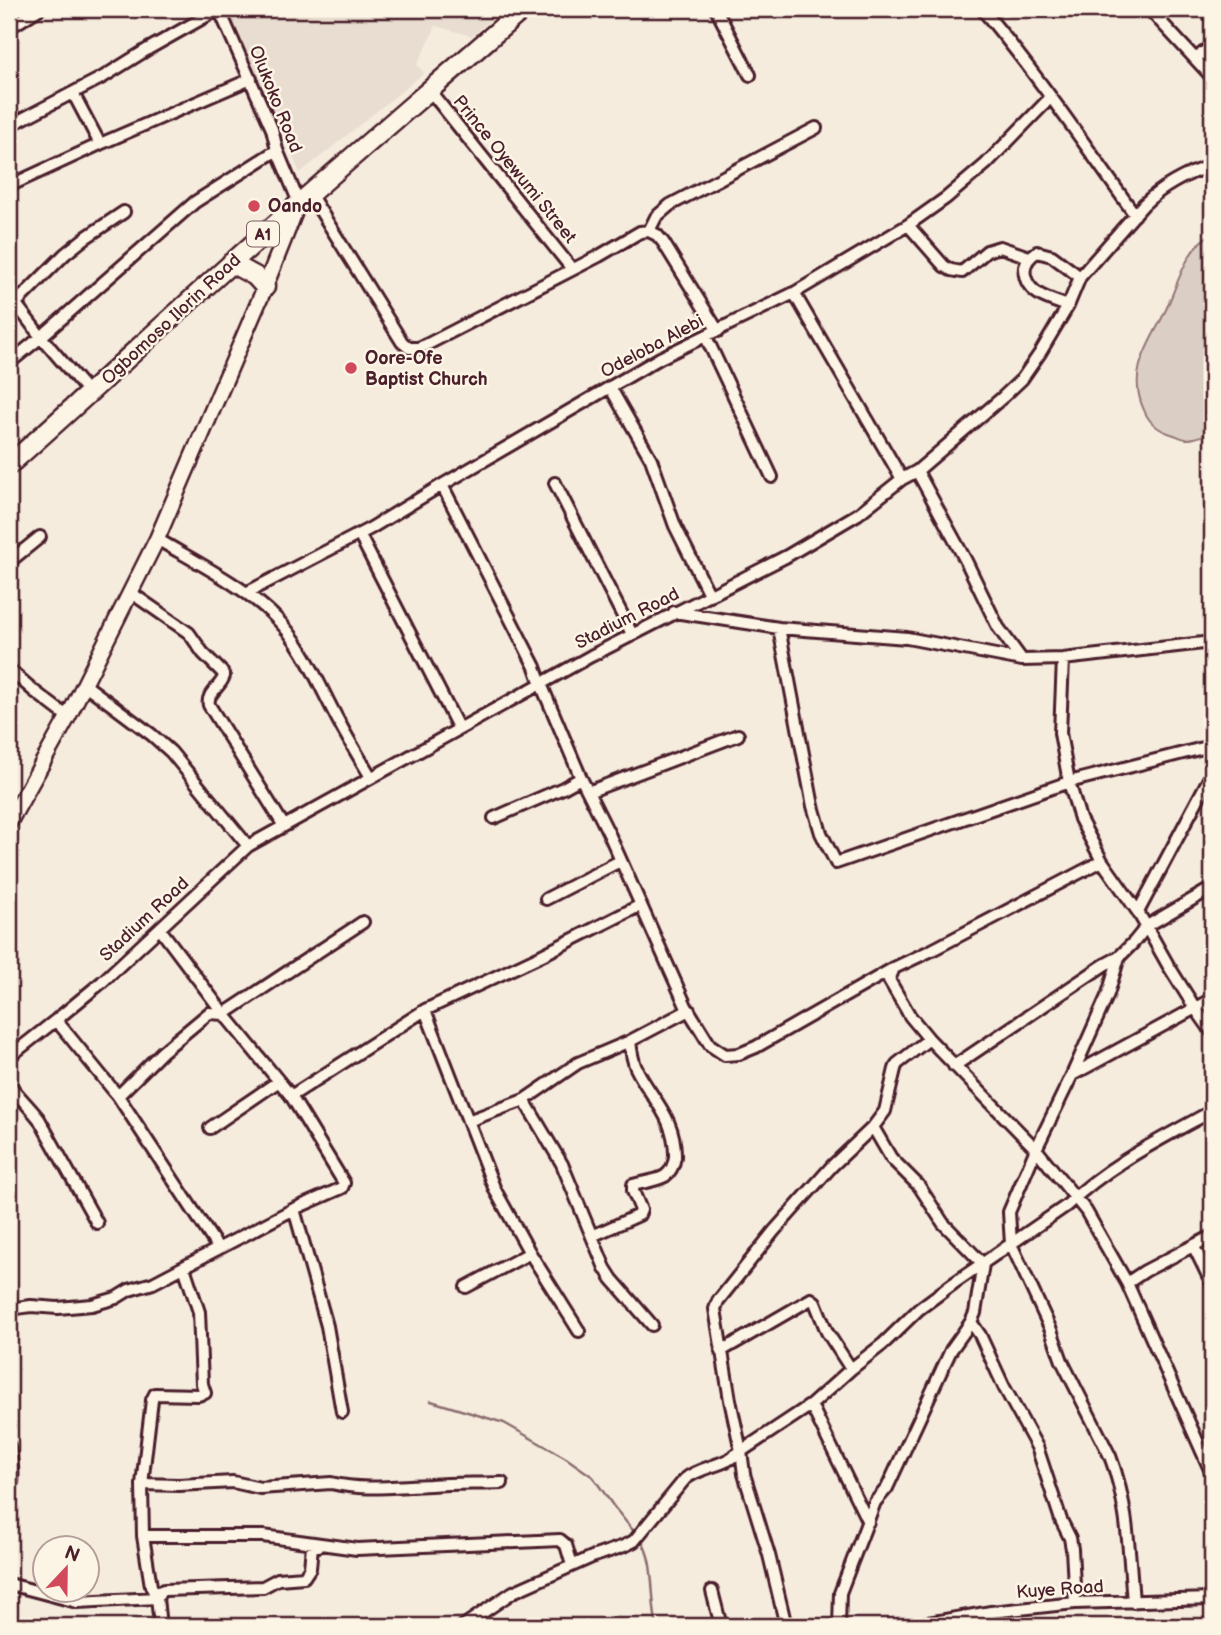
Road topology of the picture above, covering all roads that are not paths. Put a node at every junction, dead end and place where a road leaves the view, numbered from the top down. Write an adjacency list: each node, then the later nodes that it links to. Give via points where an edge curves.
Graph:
1 (39, 9): 7 (street)
2 (219, 9): 12 (street, Olukoko Road); 14 (street)
3 (523, 9): 13 (highway, Ogbomoso Ilorin Road / A1)
4 (716, 9): 10 (street)
5 (982, 9): 15 (street)
6 (1149, 9): 9 (street)
7 (9, 28)
8 (1212, 46): 9 (street)
9 (1195, 59): 11 (street)
10 (750, 75)
11 (1212, 77)
12 (251, 79): 18 (street); 19 (street, Olukoko Road)
13 (430, 91): 22 (highway, Ogbomoso Ilorin Road / A1); 29 (street, Prince Oyewumi Street)
14 (73, 93): 16 (street); 18 (street)
15 (1051, 97): 24 (street); 25 (street, Odeloba Alebi, via 986,164)
16 (9, 126)
17 (816, 128): 26 (street, via 670,205)
18 (100, 144): 21 (street)
19 (278, 150): 22 (street, Olukoko Road); 36 (street, via 195,202)
20 (1212, 166): 24 (street, Stadium Road, via 1170,183)
21 (9, 186)
22 (304, 199): 28 (highway, Ogbomoso Ilorin Road / A1); 29 (street, Olukoko Road, via 409,348 426,345); 31 (main road)
23 (124, 212): 34 (street, via 65,254)
24 (1135, 215): 30 (street, Stadium Road)
25 (908, 225): 27 (street, via 951,270 962,272 987,251 1000,247); 32 (street, Odeloba Alebi)
26 (649, 231): 29 (street, Prince Oyewumi Street); 35 (street, via 663,242)
27 (1029, 257): 30 (street, via 1037,252 1052,256); 33 (street, via 1026,281 1039,295)
28 (232, 263): 31 (highway); 40 (highway, Ogbomoso Ilorin Road / A1)
29 (572, 269)
30 (1080, 277): 33 (street, Stadium Road)
31 (265, 287): 49 (main road)
32 (794, 293): 35 (street, Odeloba Alebi); 44 (street)
33 (1068, 306): 42 (street, Stadium Road, via 1022,379)
34 (12, 307): 36 (street)
35 (718, 331): 37 (street, Odeloba Alebi)
36 (41, 337): 38 (street); 40 (street)
37 (706, 337): 39 (street, Odeloba Alebi); 43 (street)
38 (9, 363)
39 (610, 387): 46 (street, Odeloba Alebi); 53 (street, via 651,459 675,526)
40 (90, 394): 41 (highway, Ogbomoso Ilorin Road / A1)
41 (9, 465)
42 (917, 471): 44 (street, Stadium Road); 59 (street, via 998,627)
43 (772, 477)
44 (902, 479): 53 (street, Stadium Road, via 825,534)
45 (555, 483): 56 (street)
46 (442, 485): 47 (street, Odeloba Alebi); 62 (street)
47 (359, 534): 52 (street, Odeloba Alebi); 64 (street)
48 (40, 537): 50 (street)
49 (157, 539): 51 (main road); 52 (street)
50 (9, 562)
51 (130, 592): 61 (main road); 74 (street, via 189,633 222,672 223,680 209,697 209,705)
52 (246, 593): 68 (street, via 294,639)
53 (710, 596): 54 (street, Stadium Road)
54 (674, 612): 55 (street); 56 (street, Stadium Road)
55 (779, 628): 59 (street, via 907,638); 70 (street, via 813,806 836,863)
56 (632, 634): 62 (street, Stadium Road)
57 (1212, 642): 58 (street)
58 (1063, 659): 59 (street); 70 (street, via 1060,733)
59 (1022, 660)
60 (9, 668): 63 (street)
61 (84, 684): 63 (main road); 75 (street, via 172,752)
62 (541, 684): 64 (street, Stadium Road); 69 (street)
63 (68, 717): 73 (main road)
64 (460, 729): 68 (street, Stadium Road)
65 (738, 735): 71 (street)
66 (1212, 749): 70 (street)
67 (1212, 773): 81 (street)
68 (371, 778): 74 (street, Stadium Road)
69 (581, 778): 71 (street); 72 (street)
70 (1069, 782): 77 (street, via 1080,819)
71 (588, 792): 76 (street)
72 (494, 818)
73 (9, 823)
74 (284, 826): 75 (street, Stadium Road)
75 (248, 846): 84 (street, Stadium Road)
76 (620, 860): 79 (street); 80 (street)
77 (1102, 861): 81 (street); 86 (street)
78 (1212, 888): 83 (street)
79 (546, 899)
80 (641, 905): 89 (street); 90 (street)
81 (1138, 912): 83 (street)
82 (363, 922): 91 (street)
83 (1147, 926): 85 (street); 88 (street)
84 (160, 929): 91 (street); 92 (street, Stadium Road)
85 (1119, 957): 97 (street); 98 (street)
86 (894, 968): 90 (street, via 739,1054 725,1055 710,1045); 94 (street, via 889,980)
87 (1212, 999): 88 (street)
88 (1195, 1008): 93 (street); 98 (street)
89 (425, 1010): 102 (street); 105 (street)
90 (689, 1010): 95 (street)
91 (224, 1014): 99 (street); 101 (street, via 209,1013)
92 (56, 1020): 96 (street, Stadium Road); 101 (street)
93 (1212, 1032)
94 (929, 1039): 97 (street); 106 (street, via 897,1065 885,1111)
95 (630, 1041): 103 (street, via 578,1063); 112 (street, via 636,1067 661,1105 673,1135 675,1161 665,1176 633,1185 639,1215)
96 (9, 1057)
97 (954, 1066): 108 (street)
98 (1072, 1075): 108 (street)
99 (279, 1081): 102 (street); 107 (street)
100 (9, 1084): 111 (street, via 38,1119)
101 (118, 1096): 116 (street)
102 (291, 1096): 110 (street, via 344,1183 342,1188)
103 (524, 1100): 105 (street); 112 (street, via 562,1164)
104 (1212, 1111): 109 (street, via 1121,1162)
105 (468, 1121): 117 (street, via 495,1190)
106 (873, 1127): 118 (street, via 891,1158); 127 (street, via 774,1231 718,1301 715,1308)
107 (210, 1128)
108 (1036, 1149): 109 (street); 114 (street, via 1009,1212)
109 (1075, 1197): 114 (street); 120 (street)
110 (294, 1209): 116 (street); 130 (street, via 327,1326)
111 (97, 1223)
112 (592, 1236): 125 (street, via 612,1279)
113 (1212, 1236): 115 (street)
114 (1011, 1244): 118 (street); 146 (street, via 1116,1470 1128,1534)
115 (1194, 1247): 120 (street); 121 (street)
116 (218, 1248): 119 (street)
117 (530, 1253): 122 (street); 126 (street)
118 (983, 1264): 124 (street); 128 (street, via 919,1309)
119 (184, 1266): 123 (street, via 153,1283 92,1305); 136 (street, via 199,1312 205,1393 155,1394)
120 (1127, 1283): 133 (street)
121 (1212, 1284)
122 (466, 1287)
123 (9, 1309)
124 (971, 1322): 138 (street, via 951,1350); 147 (street, via 1037,1447 1070,1538)
125 (652, 1325)
126 (579, 1331)
127 (722, 1351): 128 (street, via 811,1299); 132 (street)
128 (851, 1369): 129 (street)
129 (811, 1405): 132 (street); 138 (street)
130 (342, 1412)
131 (9, 1446): 137 (street, via 13,1470)
132 (741, 1451): 141 (street, via 685,1479 634,1541); 152 (street)
133 (1209, 1459): 134 (street)
134 (1212, 1474)
135 (502, 1483): 136 (street, via 385,1489 331,1483 260,1488 233,1482)
136 (142, 1484): 139 (street)
137 (9, 1497)
138 (868, 1522): 153 (street, via 840,1593)
139 (143, 1536): 140 (street, via 249,1535); 144 (street)
140 (334, 1546): 141 (street, via 357,1549 560,1540); 144 (street, via 312,1546 310,1568 304,1577 278,1579 263,1587 164,1590)
141 (572, 1565): 150 (street, via 513,1592)
142 (9, 1584): 144 (street, via 77,1602)
143 (712, 1591): 151 (street)
144 (157, 1598): 149 (street)
145 (1212, 1599): 146 (street, Kuye Road)
146 (1133, 1602): 147 (street, Kuye Road)
147 (1075, 1603): 148 (street, Kuye Road)
148 (991, 1612): 154 (street, Kuye Road); 155 (street)
149 (160, 1626)
150 (463, 1626)
151 (721, 1626)
152 (786, 1626)
153 (839, 1626)
154 (911, 1626)
155 (995, 1626)

